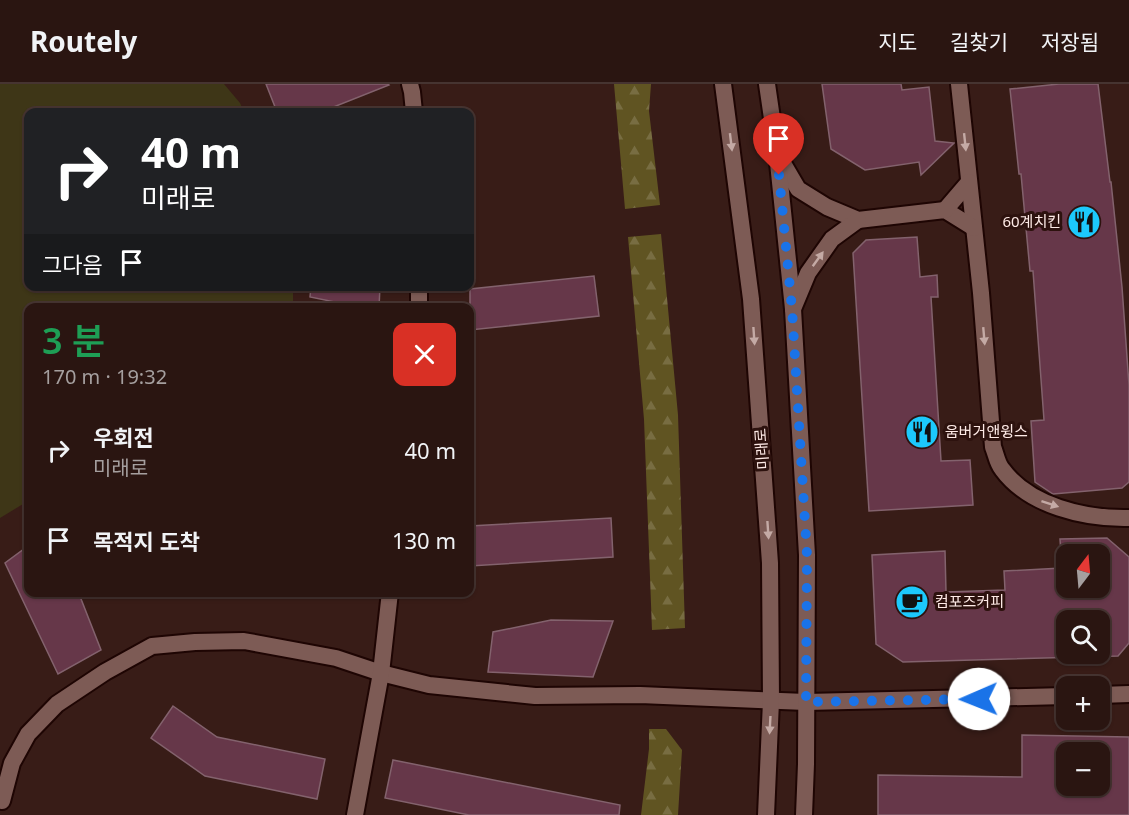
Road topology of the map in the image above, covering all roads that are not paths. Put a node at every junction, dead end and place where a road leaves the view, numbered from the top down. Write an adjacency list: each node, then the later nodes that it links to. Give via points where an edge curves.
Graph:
1 (410, 84): 5 (street)
2 (723, 84): 18 (street, 미래로, one-way to 18, via 751,299 770,563)
3 (767, 84): 6 (street)
4 (959, 84): 7 (street, one-way to 7)
5 (414, 108)
6 (777, 153): 9 (street, via 798,189); 11 (street)
7 (969, 182): 8 (street); 10 (street)
8 (945, 210): 9 (street); 10 (street)
9 (858, 220): 11 (street, one-way to 9, via 808,273 832,239)
10 (974, 228): 12 (street, one-way to 12, via 993,447 1000,467 1040,501 1073,512)
11 (792, 309): 19 (street, via 807,555)
12 (1129, 518)
13 (389, 597): 14 (street)
14 (381, 673): 18 (street, via 429,685 535,696); 20 (street, via 336,658 244,641 152,646 57,704 28,734 12,763); 21 (street)
15 (1129, 694): 16 (street)
16 (1110, 695)
17 (1056, 696): 19 (street)
18 (771, 701): 19 (street); 22 (street, 미래로, one-way to 22)
19 (806, 702): 23 (street)
20 (2, 801)
21 (355, 815)
22 (766, 815)
23 (804, 815)

